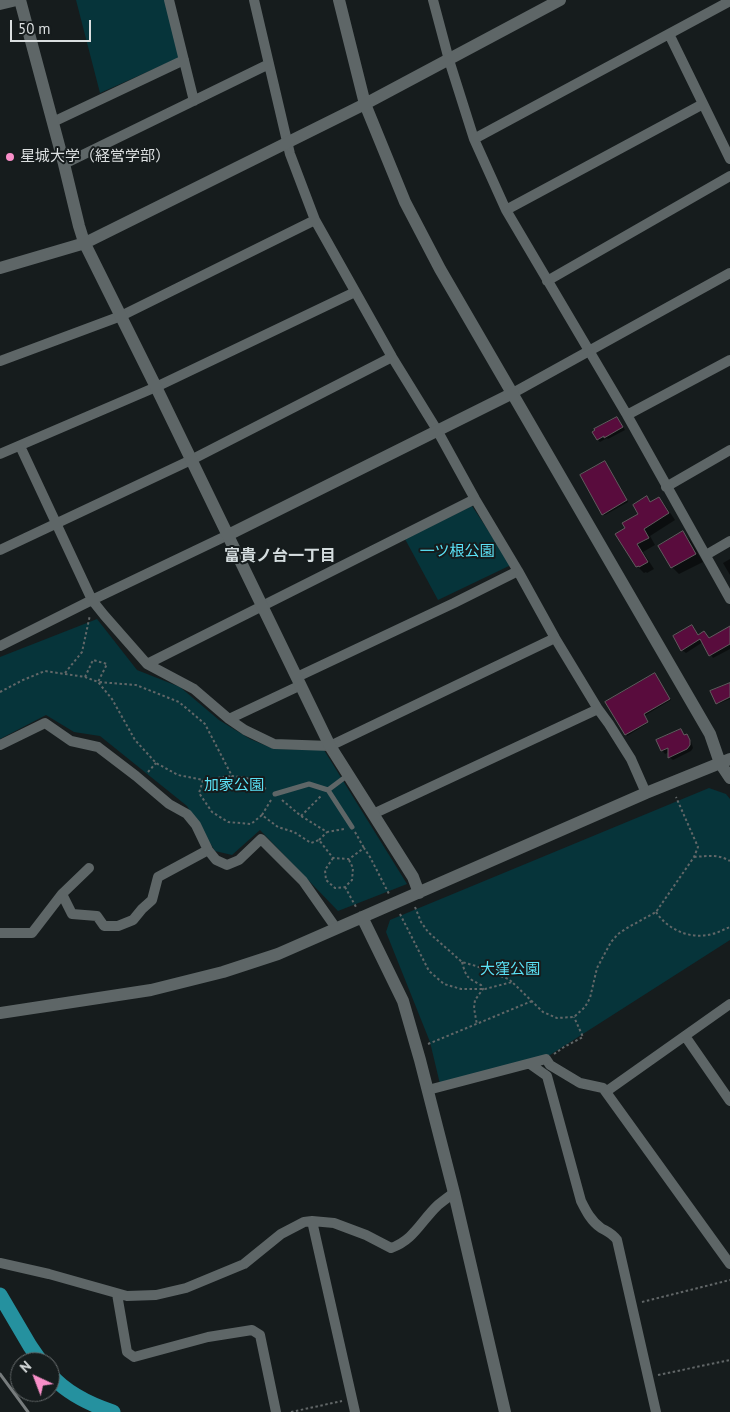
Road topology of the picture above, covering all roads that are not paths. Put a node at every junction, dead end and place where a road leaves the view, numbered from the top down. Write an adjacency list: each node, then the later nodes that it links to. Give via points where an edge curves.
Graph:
1 (21, 0): 8 (street); 16 (street)
2 (169, 0): 10 (street)
3 (254, 0): 12 (street)
4 (339, 0): 14 (street)
5 (434, 0): 11 (street)
6 (560, 0): 11 (street)
7 (730, 1): 9 (street)
8 (0, 5)
9 (668, 34): 15 (street); 17 (street)
10 (184, 60): 13 (street); 16 (street)
11 (449, 60): 14 (street); 17 (street)
12 (269, 64): 13 (street); 18 (street)
13 (194, 101): 20 (street)
14 (365, 104): 18 (street); 35 (street, via 405,202 440,269)
15 (703, 104): 19 (street); 22 (street)
16 (53, 122): 20 (street)
17 (474, 139): 22 (street)
18 (287, 143): 23 (street); 24 (street)
19 (730, 159)
20 (64, 164): 24 (street)
21 (730, 176): 27 (street)
22 (506, 210): 27 (street)
23 (315, 220): 28 (street); 29 (street)
24 (85, 243): 25 (street); 29 (street)
25 (0, 268)
26 (730, 273): 30 (street)
27 (547, 280): 30 (street)
28 (355, 292): 31 (street); 34 (street)
29 (121, 316): 33 (street); 34 (street)
30 (588, 351): 35 (street); 36 (street)
31 (392, 357): 37 (street); 41 (street)
32 (730, 360): 36 (street)
33 (0, 361)
34 (156, 387): 38 (street); 41 (street)
35 (513, 393): 37 (street); 61 (street)
36 (627, 416): 42 (street)
37 (437, 430): 43 (street); 45 (street)
38 (20, 446): 40 (street); 44 (street)
39 (730, 450): 42 (street)
40 (0, 454)
41 (191, 460): 44 (street); 45 (street)
42 (666, 486): 48 (street)
43 (475, 499): 49 (street); 52 (street)
44 (56, 524): 47 (street); 51 (street)
45 (228, 535): 51 (street); 52 (street)
46 (730, 541): 48 (street)
47 (0, 550)
48 (706, 555): 50 (street)
49 (518, 571): 53 (street); 56 (street)
50 (730, 599)
51 (94, 602): 54 (street); 55 (street)
52 (263, 606): 55 (street); 56 (street)
53 (555, 638): 57 (street); 60 (street)
54 (0, 646)
55 (147, 664): 58 (street, via 194,689)
56 (299, 681): 58 (street); 60 (street)
57 (598, 709): 65 (street, via 631,759); 67 (street)
58 (229, 719): 60 (street, via 274,744)
59 (0, 745): 69 (street, via 45,723 71,741 98,747 169,804 187,814)
60 (330, 746): 62 (street)
61 (727, 759): 63 (street); 65 (street)
62 (348, 775): 64 (lane); 67 (street)
63 (730, 778)
64 (328, 790): 66 (lane, via 309,784); 68 (lane)
65 (646, 793): 72 (street)
66 (275, 794)
67 (373, 814): 72 (street, via 413,877)
68 (352, 827)
69 (208, 850): 71 (street, via 158,878 152,900 133,920 118,926 104,926 97,916 72,914); 74 (street, via 216,860 227,865 239,860 261,839 303,881)
70 (89, 868): 71 (street)
71 (62, 894): 75 (street, via 32,933)
72 (419, 894): 73 (street)
73 (362, 917): 74 (street); 80 (street, via 403,1002)
74 (336, 928): 77 (street, via 278,954 152,990)
75 (0, 933)
76 (730, 1004): 78 (street)
77 (0, 1013)
78 (685, 1036): 81 (street); 82 (street)
79 (530, 1064): 80 (street); 81 (street, via 546,1059 550,1065 580,1082); 95 (street, via 547,1076 581,1201 588,1216 617,1240)
80 (428, 1090): 83 (street)
81 (607, 1091): 86 (street)
82 (730, 1101)
83 (454, 1193): 84 (street, via 437,1206 409,1239 392,1248 334,1223); 94 (street)
84 (312, 1221): 87 (street, via 281,1234 244,1264 186,1288 156,1294); 93 (street)
85 (0, 1263): 87 (street)
86 (730, 1264)
87 (117, 1294): 92 (street, via 127,1352 134,1357 208,1337 252,1330 260,1335)
88 (0, 1295): 89 (highway)
89 (34, 1352)
90 (60, 1384): 91 (highway, via 85,1401)
91 (112, 1412)
92 (276, 1412)
93 (355, 1412)
94 (504, 1412)
95 (656, 1412)

